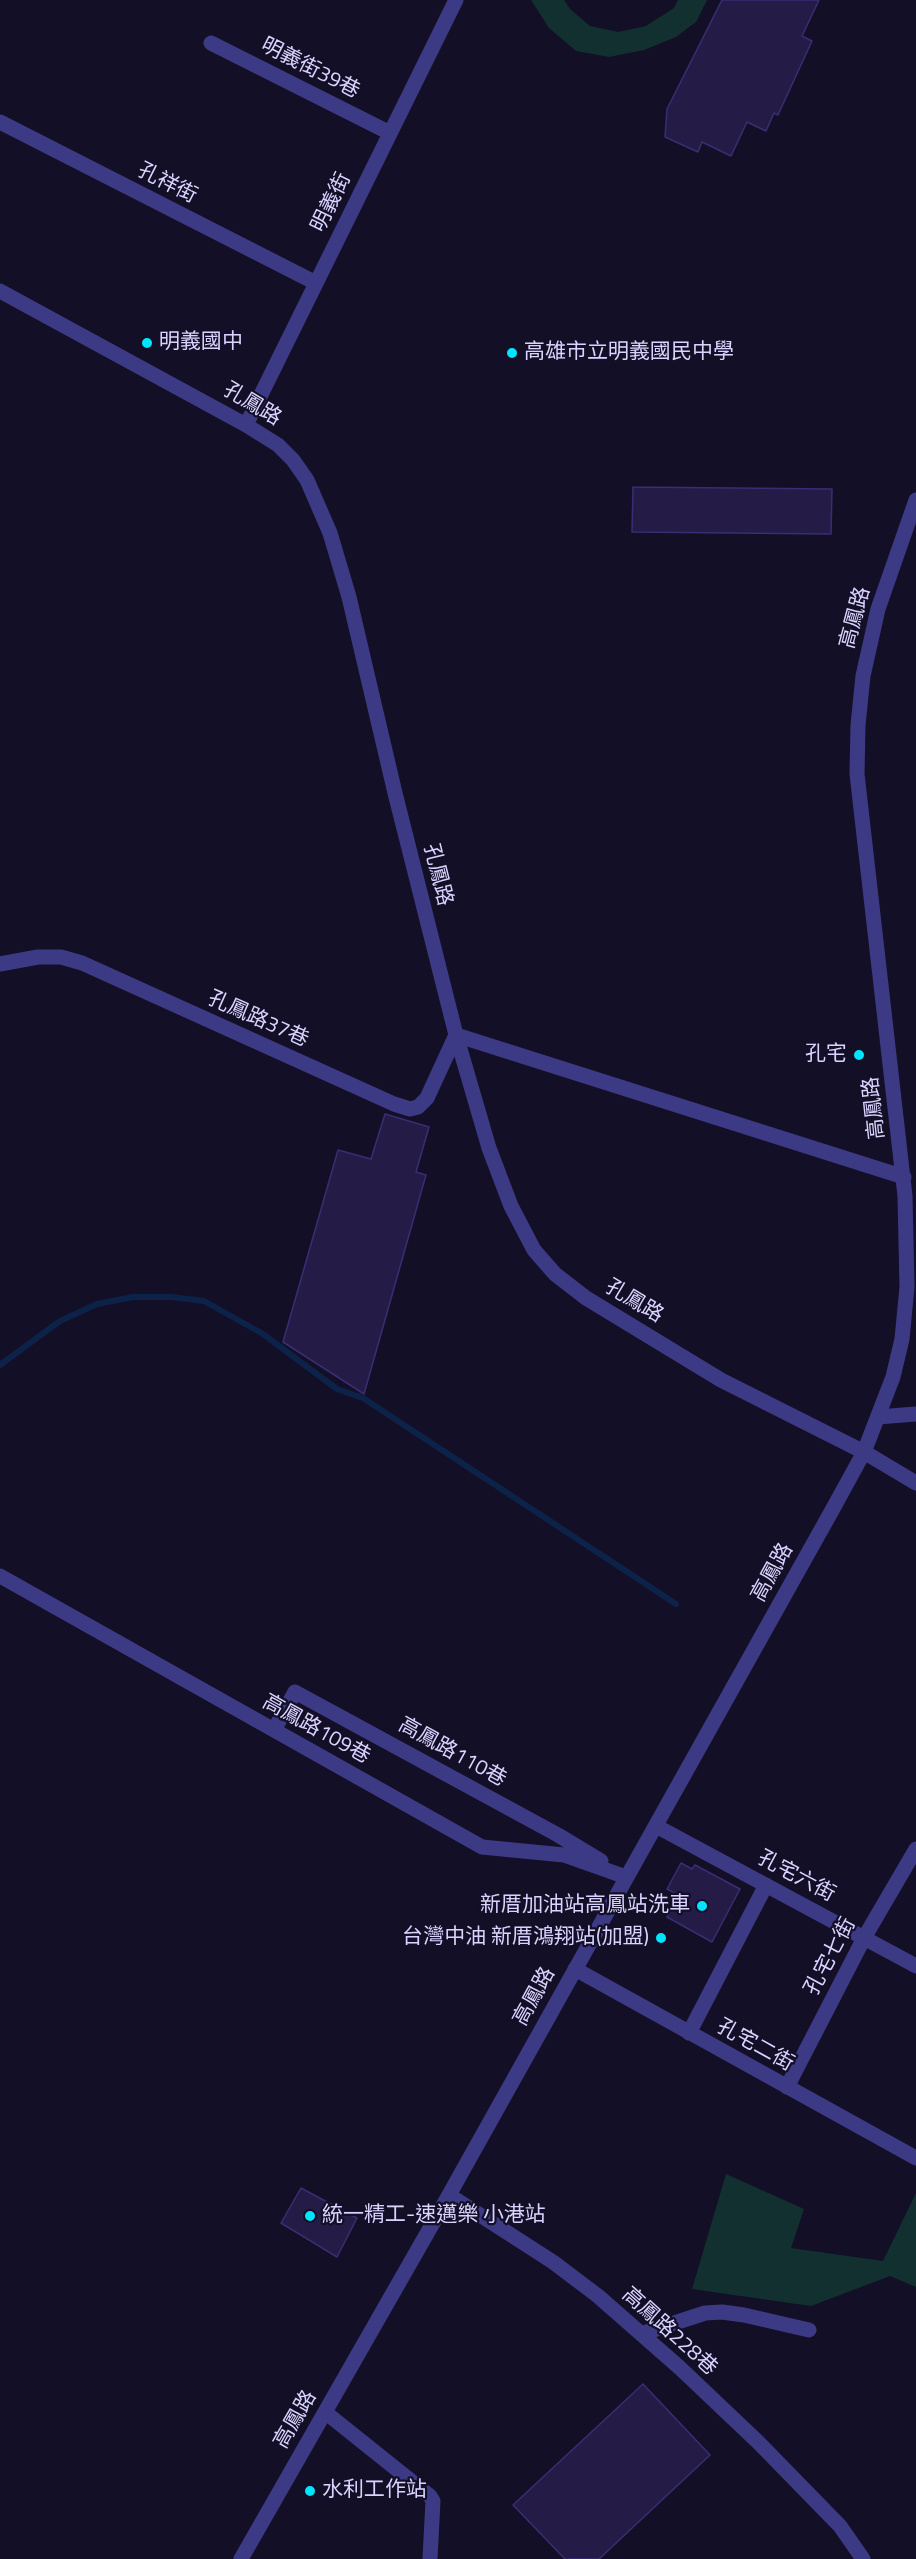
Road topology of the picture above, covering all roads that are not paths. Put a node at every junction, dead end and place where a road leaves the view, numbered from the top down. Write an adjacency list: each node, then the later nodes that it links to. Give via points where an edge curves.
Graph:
1 (456, 0): 4 (street, 明義街)
2 (211, 43): 4 (street, 明義街39巷)
3 (0, 122): 5 (street, 孔祥街)
4 (390, 133): 5 (street, 明義街)
5 (316, 284): 7 (street, 明義街)
6 (0, 291): 7 (street, 孔鳳路)
7 (246, 425): 10 (street, 孔鳳路, via 278,445 293,460 330,533)
8 (916, 500): 11 (street, 高鳳路, via 878,609 863,676 857,774)
9 (0, 964): 10 (street, 孔鳳路37巷, via 38,957 61,957 82,963 410,1109 427,1098)
10 (456, 1035): 11 (street); 15 (street, 孔鳳路, via 489,1148 511,1206 534,1250 555,1274 586,1298 721,1380)
11 (904, 1178): 12 (street, 高鳳路)
12 (911, 1197): 14 (street, 高鳳路, via 902,1339)
13 (916, 1414): 14 (street)
14 (878, 1417): 15 (street, 高鳳路)
15 (864, 1452): 16 (street, 孔鳳路); 19 (street, 高鳳路)
16 (916, 1483)
17 (0, 1576): 18 (street, 高鳳路109巷)
18 (274, 1730): 21 (street, 高鳳路109巷, via 482,1847 564,1855); 21 (street, 高鳳路110巷, via 295,1692 558,1835)
19 (656, 1826): 21 (street, 高鳳路); 22 (street, 孔宅六街)
20 (916, 1849): 23 (street, 孔宅七街)
21 (626, 1877): 25 (street, 高鳳路)
22 (766, 1885): 23 (street, 孔宅六街); 26 (street)
23 (864, 1938): 24 (street, 孔宅六街); 27 (street, 孔宅七街)
24 (916, 1966)
25 (575, 1969): 26 (street, 孔宅二街); 29 (street, 高鳳路)
26 (689, 2033): 27 (street, 孔宅二街)
27 (787, 2087): 28 (street, 孔宅二街)
28 (916, 2158)
29 (449, 2195): 31 (street, 高鳳路228巷, via 553,2262); 32 (street, 高鳳路)
30 (809, 2330): 31 (street, via 722,2312 705,2313)
31 (641, 2334): 35 (street, 高鳳路228巷, via 759,2443 840,2526)
32 (325, 2412): 33 (street, 高鳳路); 34 (street, via 430,2496)
33 (241, 2559)
34 (431, 2559)
35 (863, 2559)

